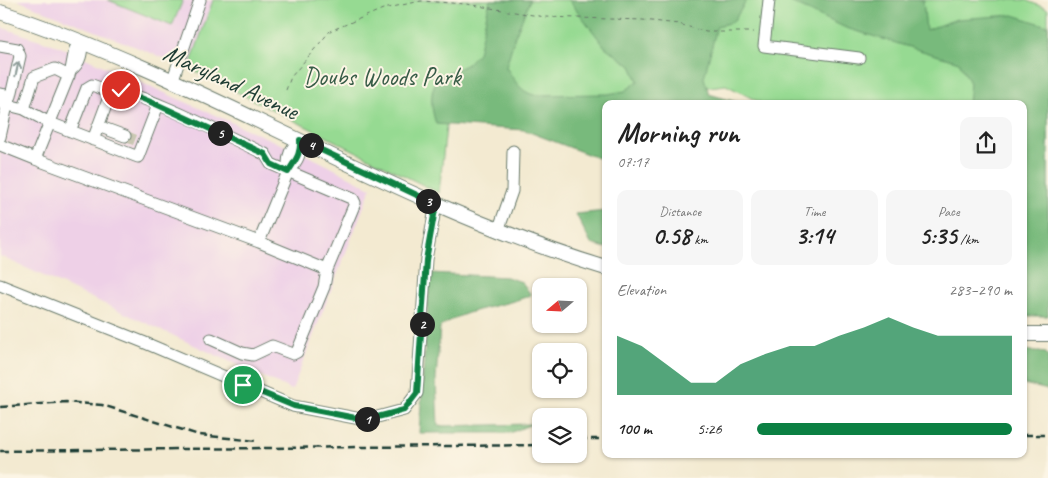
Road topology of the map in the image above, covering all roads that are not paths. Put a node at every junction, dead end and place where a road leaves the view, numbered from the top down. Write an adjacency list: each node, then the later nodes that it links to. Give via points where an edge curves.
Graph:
1 (200, 0): 8 (lane)
2 (769, 0): 6 (lane, via 764,46)
3 (0, 12): 4 (main road, Maryland Avenue)
4 (82, 41): 7 (lane, via 77,66); 8 (main road, Maryland Avenue)
5 (0, 46): 10 (lane, one-way to 5, via 11,96 20,56 17,49)
6 (859, 58)
7 (70, 73): 13 (lane, via 54,69 34,77); 14 (lane)
8 (173, 79): 20 (main road, Maryland Avenue)
9 (111, 92): 12 (lane, via 121,90); 15 (lane); 16 (lane, via 92,85 87,88)
10 (0, 94)
11 (3, 104): 13 (lane); 17 (lane)
12 (158, 105): 19 (lane); 24 (lane, via 265,154 271,164)
13 (24, 109): 14 (lane)
14 (50, 123): 16 (lane); 23 (lane)
15 (98, 126): 18 (lane); 19 (lane)
16 (70, 131): 18 (lane)
17 (0, 137)
18 (93, 140): 19 (lane, via 138,157)
19 (134, 140)
20 (300, 140): 24 (lane, via 300,152); 25 (main road, Maryland Avenue)
21 (0, 145): 23 (lane)
22 (513, 151): 26 (lane, via 512,191)
23 (35, 159): 27 (lane)
24 (289, 170): 27 (lane); 29 (lane, via 353,199 355,203)
25 (436, 204): 26 (main road, Maryland Avenue); 30 (lane, via 426,260 417,393 404,410 366,420 294,406)
26 (498, 230): 28 (main road, Maryland Avenue)
27 (259, 242): 29 (lane)
28 (602, 267)
29 (328, 270): 33 (lane, via 297,352 293,354 272,346 252,355)
30 (0, 285)
31 (1027, 334): 32 (main road)
32 (1048, 334)
33 (211, 339)

